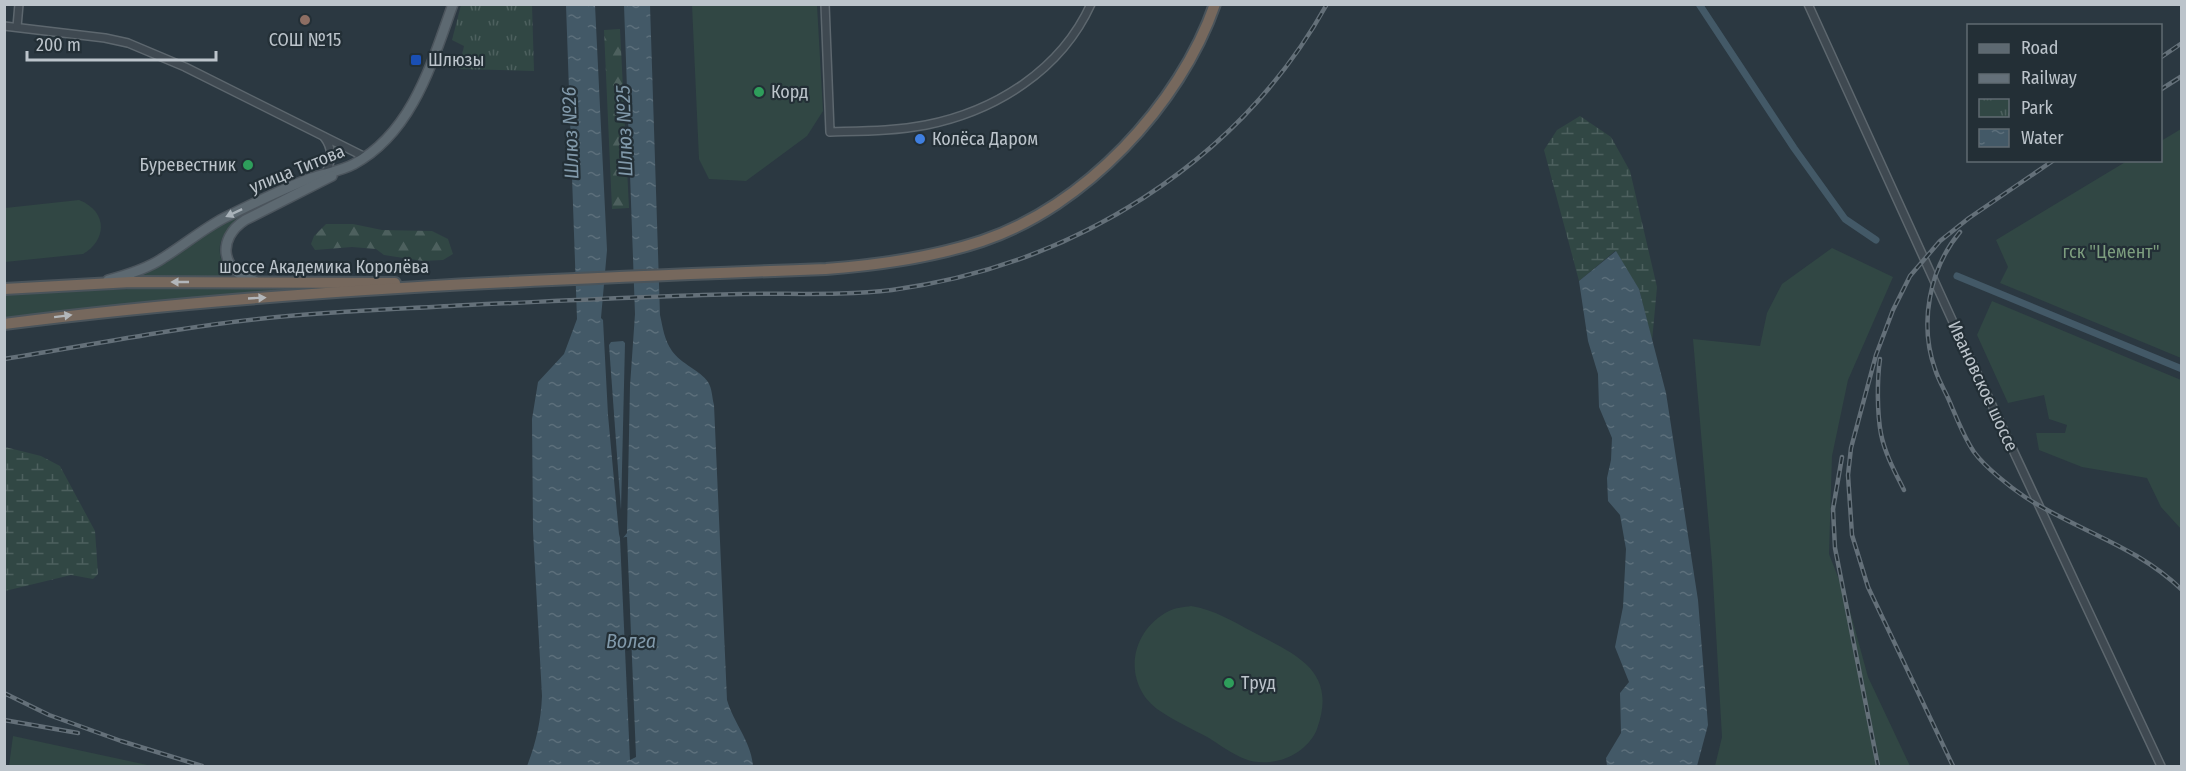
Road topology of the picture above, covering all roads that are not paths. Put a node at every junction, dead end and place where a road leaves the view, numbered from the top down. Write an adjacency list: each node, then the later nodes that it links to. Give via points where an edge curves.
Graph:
1 (19, 4): 8 (street)
2 (453, 4): 10 (main road, улица Титова, via 412,105 388,137)
3 (825, 4): 4 (street, via 830,132 924,126 988,106 1052,61 1077,31)
4 (1091, 4)
5 (1215, 4): 14 (highway, via 1190,60 1154,115 1107,163 1063,198 1035,217 984,240 877,265)
6 (1808, 4): 18 (street, Ивановское шоссе)
7 (4, 26): 8 (street)
8 (17, 27): 9 (street, via 128,43)
9 (322, 135): 10 (street); 12 (street, via 331,153)
10 (365, 157): 11 (main road, улица Титова)
11 (345, 168): 12 (main road, улица Титова); 13 (main road, via 233,230 226,245 229,264 239,275)
12 (326, 173): 15 (main road, улица Титова, one-way to 15, via 216,222 142,269)
13 (260, 282): 14 (highway, шоссе Академика Королёва); 15 (highway, шоссе Академика Королёва, one-way to 15)
14 (449, 284): 17 (highway, шоссе Академика Королёва, one-way to 14, via 196,302)
15 (80, 285): 16 (highway, шоссе Академика Королёва)
16 (4, 289)
17 (4, 324)
18 (2161, 766)

